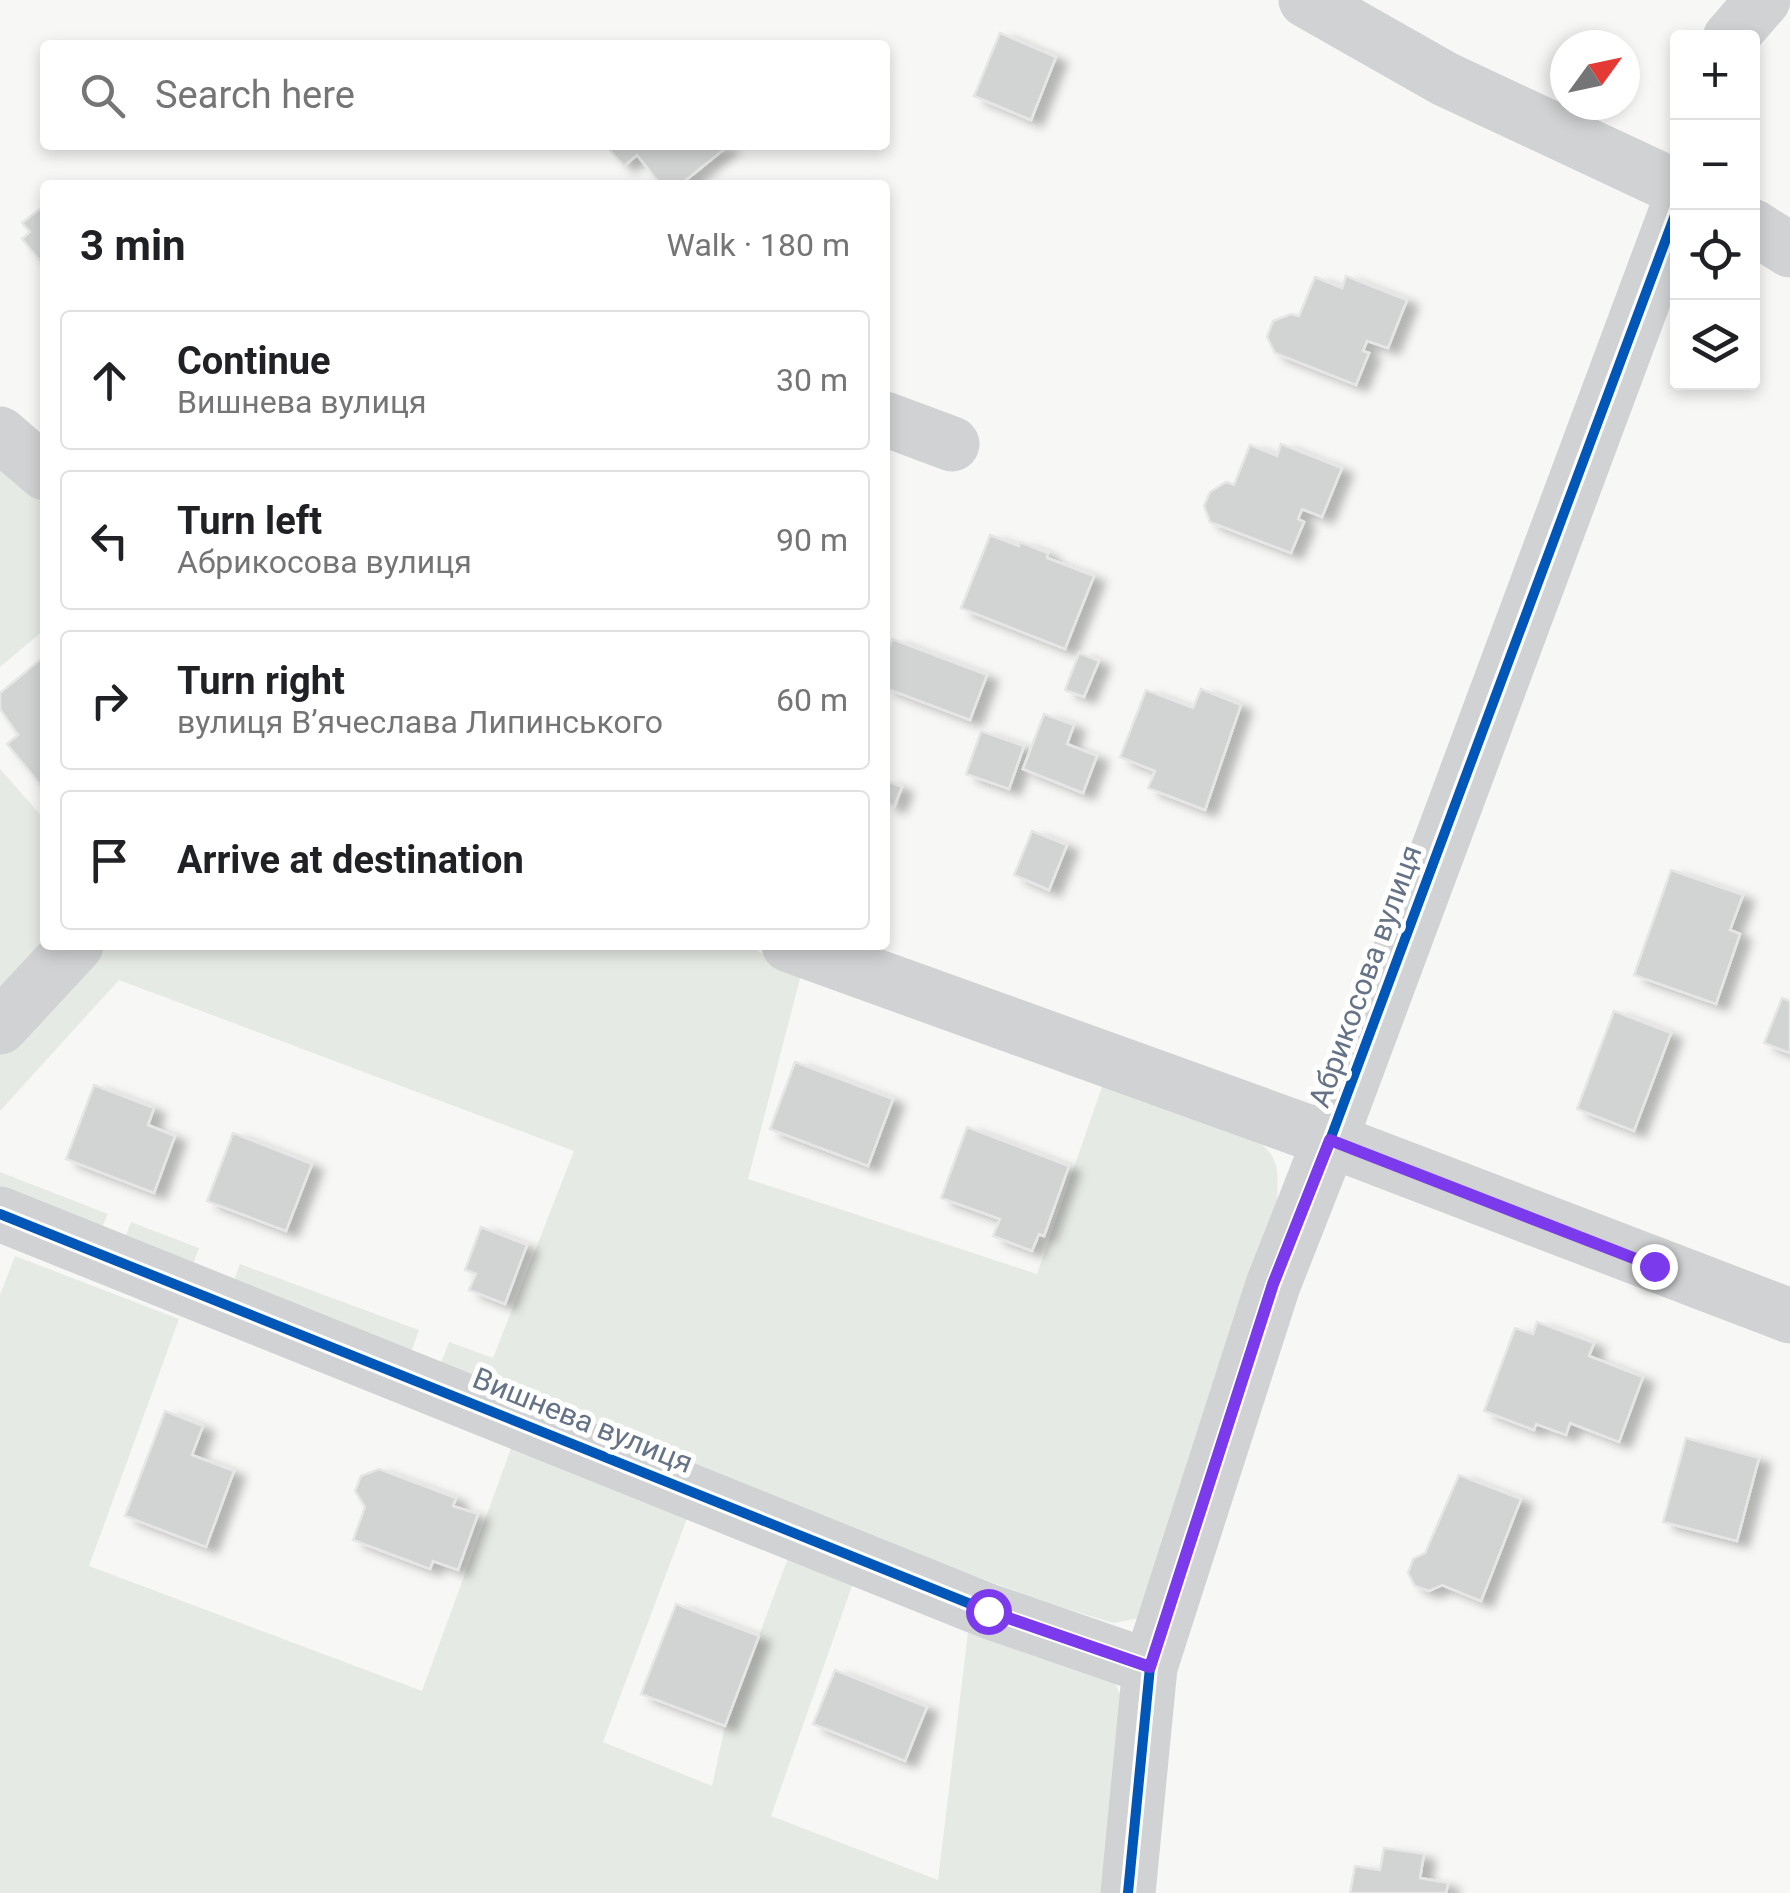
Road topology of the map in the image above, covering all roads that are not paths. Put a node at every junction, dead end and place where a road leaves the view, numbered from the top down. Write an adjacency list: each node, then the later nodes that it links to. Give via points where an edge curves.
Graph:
1 (1306, 0): 4 (street, via 1445,79)
2 (1763, 0): 3 (street)
3 (1737, 30)
4 (1670, 184)
5 (1677, 210): 15 (street, Абрикосова вулиця)
6 (1760, 231): 7 (street)
7 (1790, 250)
8 (890, 420): 10 (street)
9 (0, 434): 11 (street)
10 (952, 444)
11 (40, 468)
12 (71, 950): 14 (street)
13 (803, 950): 15 (street)
14 (0, 1026)
15 (1330, 1140): 17 (street); 18 (street, Абрикосова вулиця, via 1273,1284)
16 (0, 1214): 18 (street, Вишнева вулиця, via 988,1611)
17 (1790, 1316)
18 (1150, 1667): 19 (street, Абрикосова вулиця)
19 (1128, 1893)

